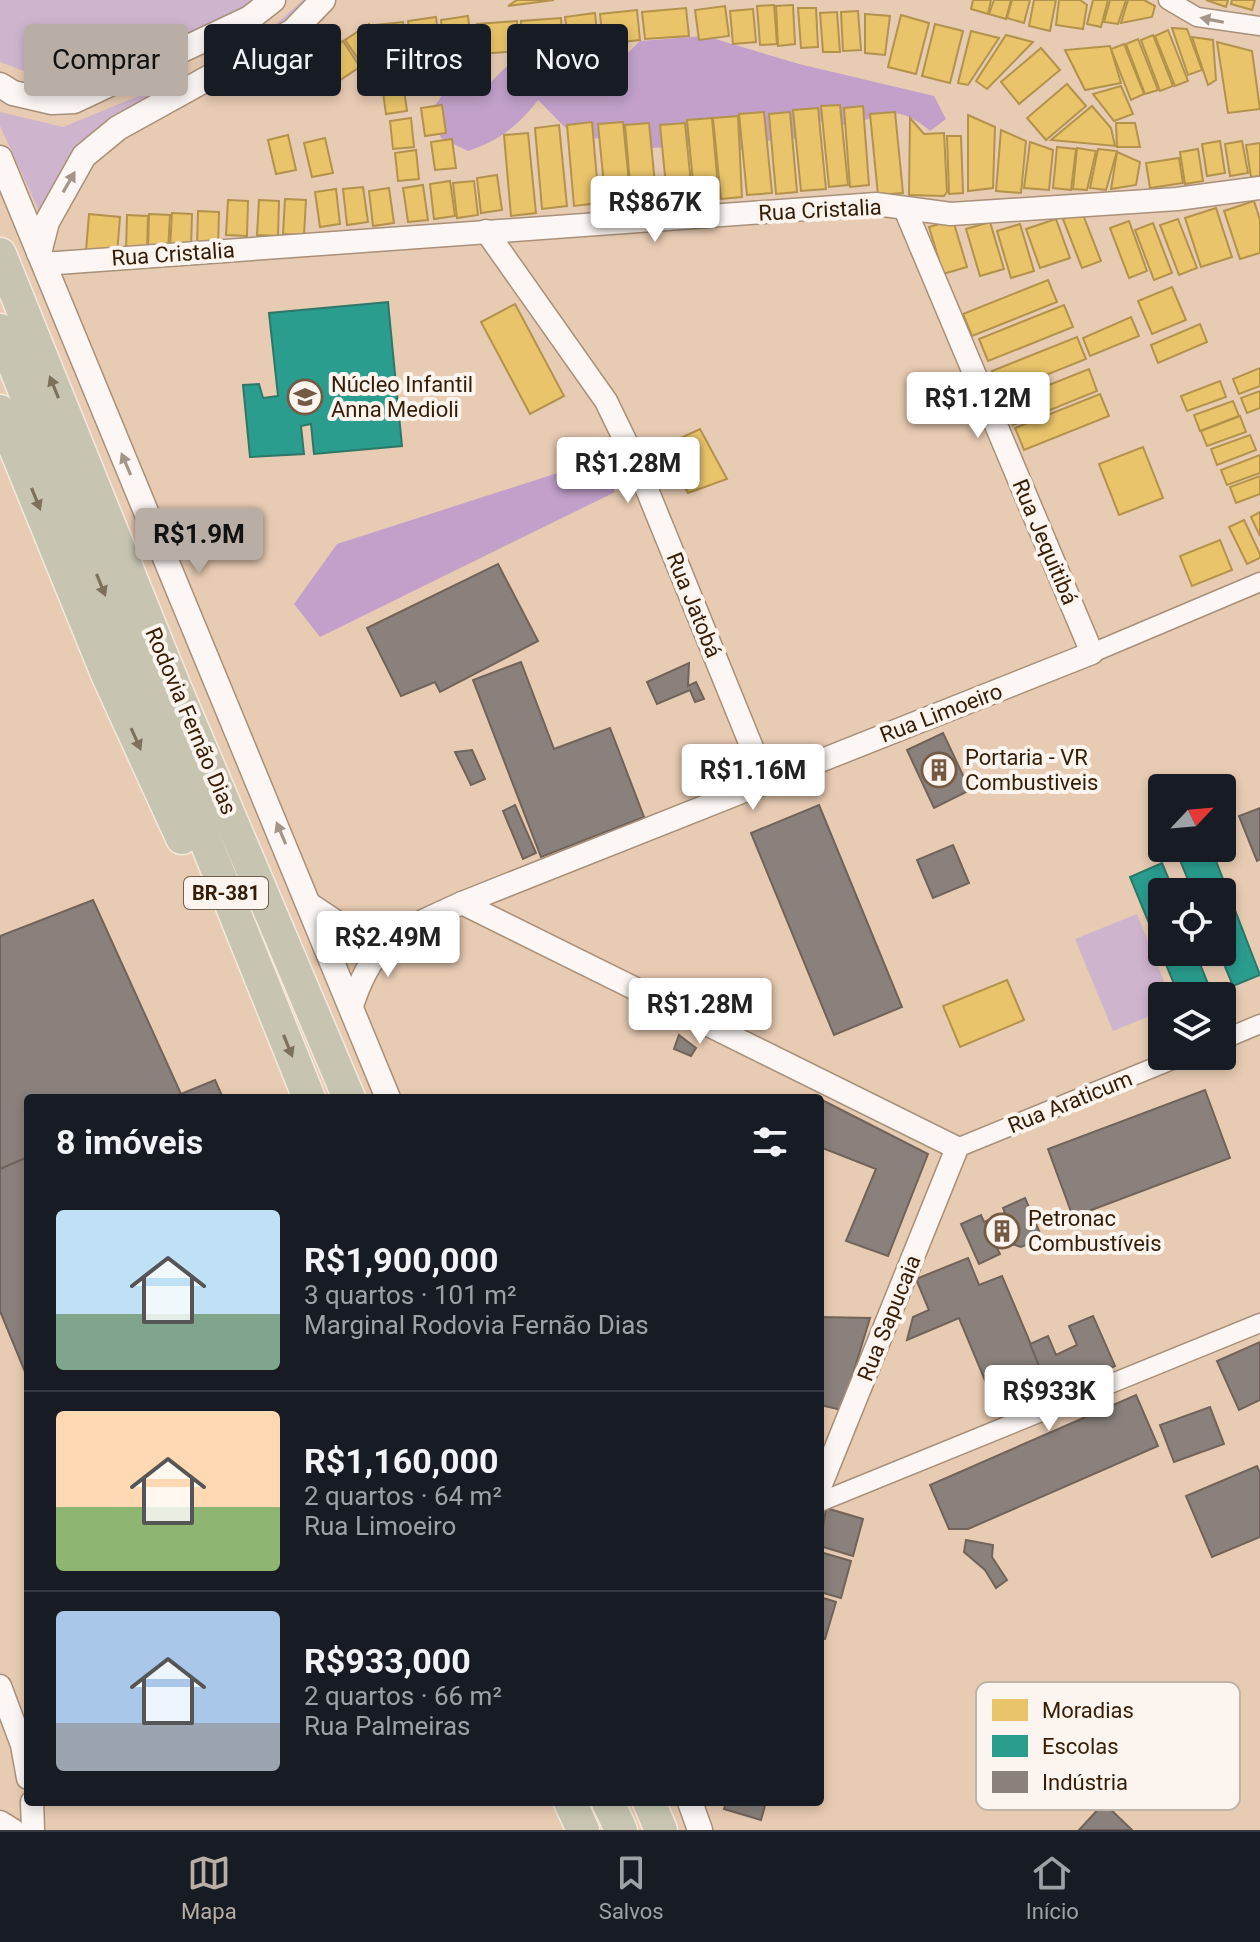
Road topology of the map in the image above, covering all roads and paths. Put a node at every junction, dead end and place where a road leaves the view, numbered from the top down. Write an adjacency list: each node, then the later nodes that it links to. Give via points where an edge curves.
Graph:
1 (273, 0): 5 (main road, via 250,18 92,95 52,102)
2 (323, 0): 11 (main road, one-way to 2, via 47,222 84,156 118,128 293,31)
3 (1168, 0): 4 (street, one-way to 3, via 1197,17)
4 (1260, 26)
5 (0, 85)
6 (0, 158): 11 (main road, BR-381)
7 (1260, 188): 8 (street, Rua Cristalia, via 1177,199 951,214)
8 (905, 209): 9 (street, Rua Cristalia, via 876,204); 15 (street, Rua Jequitibá)
9 (486, 231): 11 (street, Rua Cristalia); 16 (street, Rua Jatobá, via 606,401)
10 (0, 254): 26 (highway, Rodovia Fernão Dias / BR-381, one-way to 10)
11 (41, 258): 18 (main road, BR-381, one-way to 11)
12 (0, 330): 20 (highway, Rodovia Fernão Dias / BR-381, one-way to 20)
13 (2, 418): 20 (highway, one-way to 20, via 168,809)
14 (1260, 582): 15 (street, Rua Limoeiro)
15 (1092, 653): 16 (street, Rua Limoeiro)
16 (766, 782): 17 (street, Rua Limoeiro)
17 (462, 903): 19 (street, Rua Limoeiro); 28 (street)
18 (311, 905): 19 (street, via 338,923); 21 (main road, BR-381)
19 (398, 933): 21 (street, Rua Limoeiro, via 376,953)
20 (268, 998): 25 (highway, Rodovia Fernão Dias / BR-381, one-way to 25)
21 (351, 1009): 27 (main road, BR-381)
22 (1260, 1024): 23 (street)
23 (1236, 1034)
24 (1148, 1070): 28 (street, Rua Araticum)
25 (307, 1094)
26 (347, 1094)
27 (386, 1094)
28 (957, 1148): 30 (street, Rua Sapucaia)
29 (1260, 1323): 31 (street)
30 (824, 1477)
31 (824, 1500)
32 (0, 1686): 33 (street)
33 (24, 1756)
34 (32, 1806): 43 (street)
35 (572, 1806): 44 (highway)
36 (610, 1806): 45 (highway)
37 (651, 1806): 46 (highway)
38 (691, 1806): 41 (main road)
39 (705, 1806): 41 (street)
40 (0, 1822): 42 (street)
41 (699, 1828)
42 (13, 1830)
43 (33, 1830)
44 (583, 1830)
45 (621, 1830)
46 (661, 1830)

